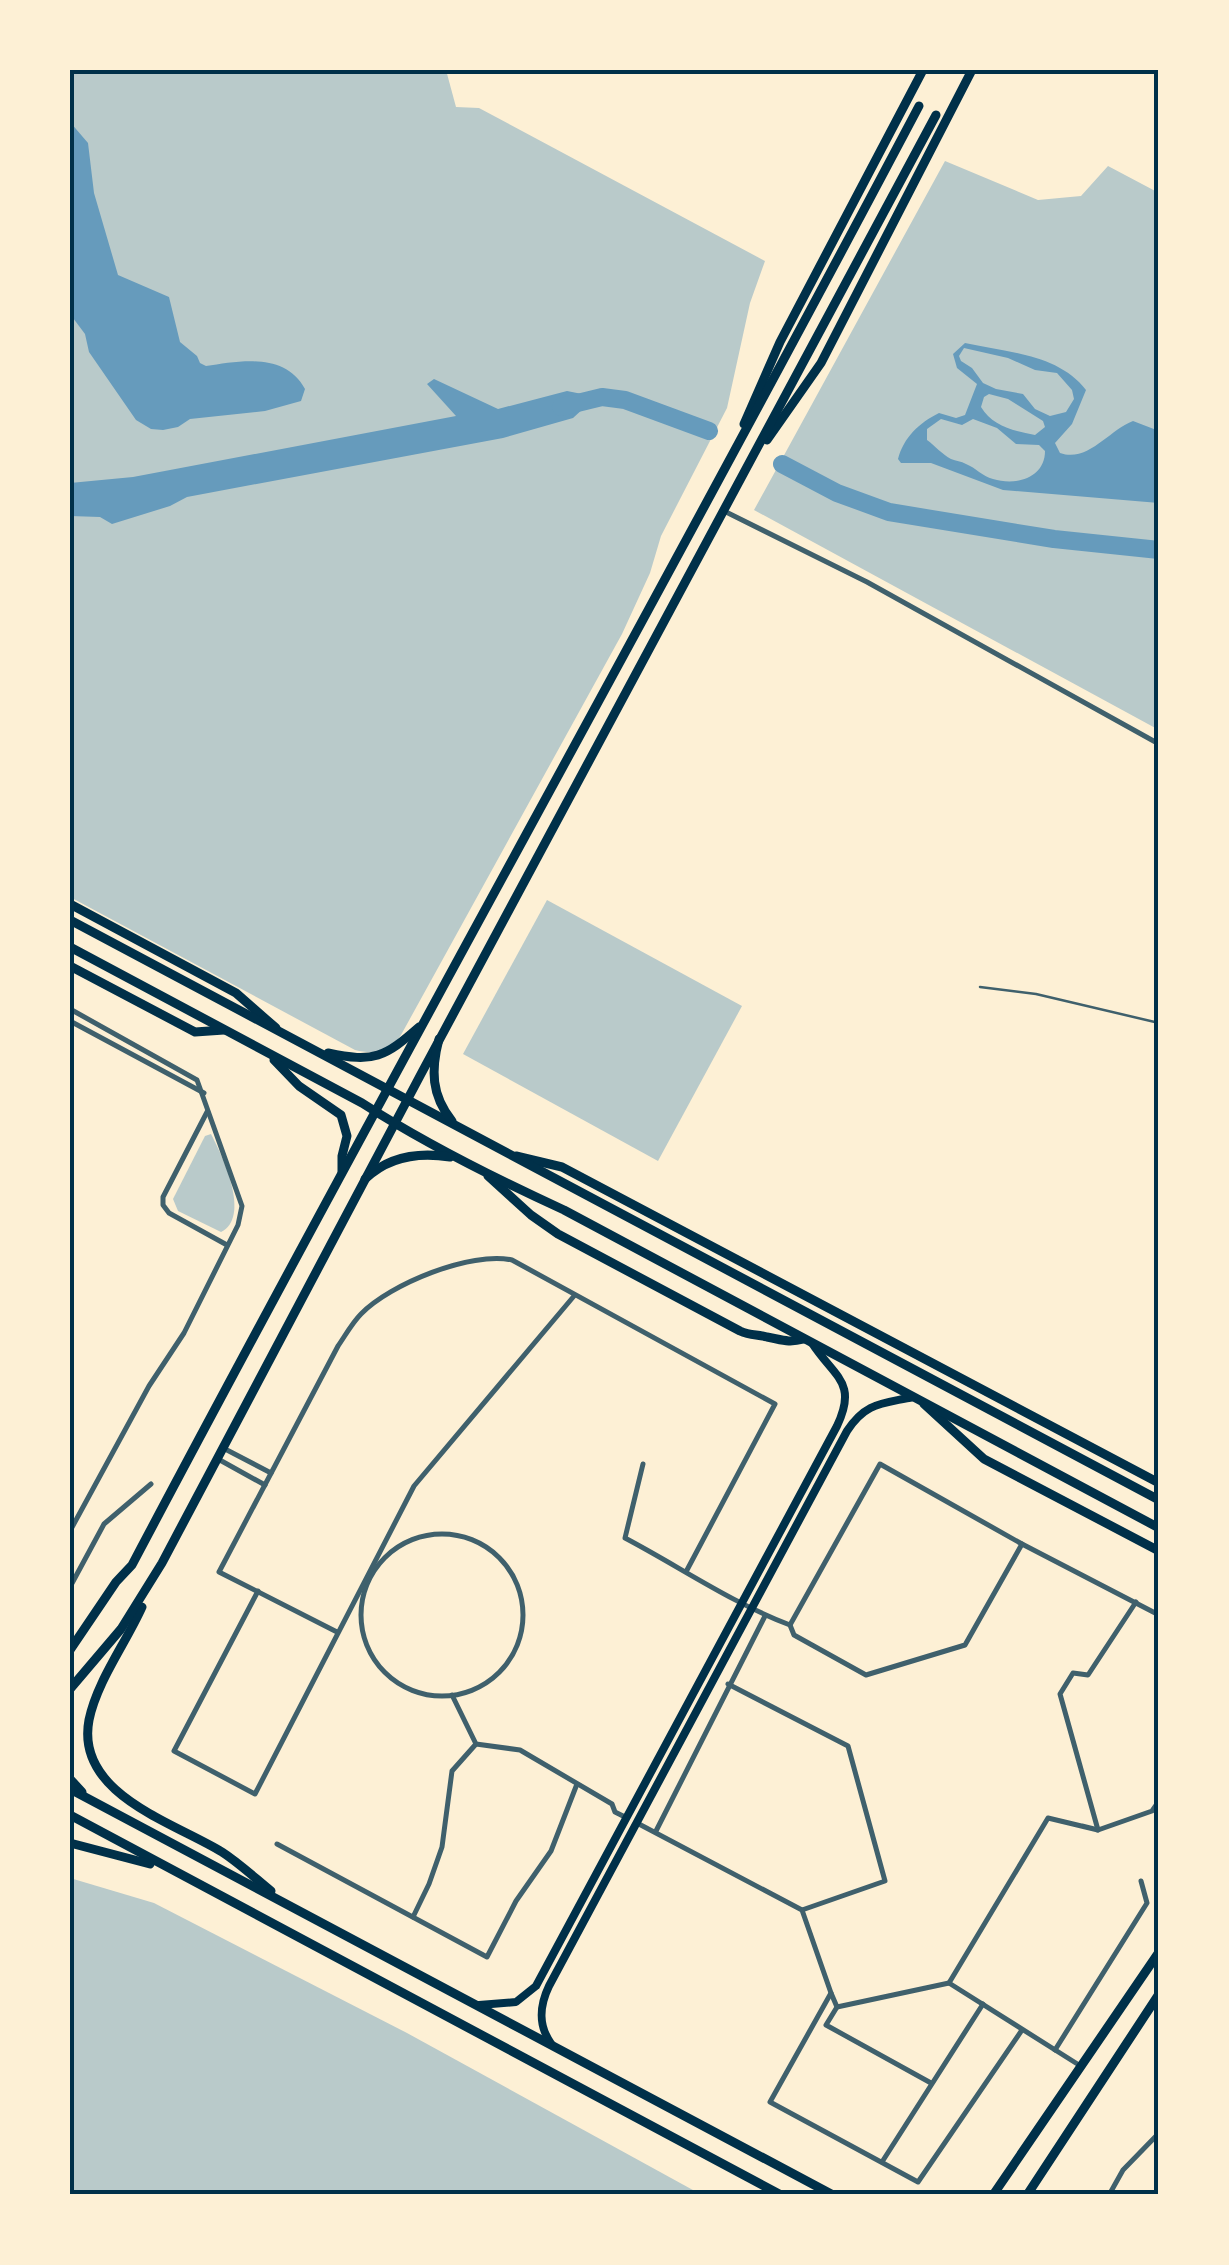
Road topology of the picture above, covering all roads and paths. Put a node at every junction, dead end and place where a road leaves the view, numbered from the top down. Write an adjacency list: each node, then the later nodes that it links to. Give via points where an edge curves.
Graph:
1 (923, 70): 5 (main road, via 780,342)
2 (972, 70): 6 (main road, via 821,363)
3 (920, 106): 5 (main road)
4 (936, 114): 6 (main road)
5 (726, 466): 8 (main road)
6 (743, 475): 7 (main road)
7 (724, 512): 9 (main road); 10 (street, via 818,556)
8 (694, 524): 9 (main road); 19 (main road)
9 (712, 534): 22 (main road)
10 (1159, 744)
11 (70, 904): 21 (main road, via 236,993)
12 (70, 920): 21 (main road)
13 (70, 947): 20 (main road)
14 (70, 966): 20 (main road, via 196,1032)
15 (980, 988): 17 (lane)
16 (70, 1008): 26 (street, via 193,1075)
17 (1159, 1022)
18 (74, 1023): 26 (street)
19 (419, 1027): 23 (main road, via 380,1056); 25 (main road)
20 (224, 1030): 24 (main road)
21 (277, 1030): 23 (main road)
22 (439, 1039): 27 (main road); 31 (main road, via 436,1090)
23 (316, 1051): 25 (main road)
24 (268, 1054): 28 (main road); 34 (main road, via 341,1115 347,1136)
25 (386, 1088): 27 (main road); 28 (main road)
26 (204, 1093): 29 (street)
27 (407, 1100): 30 (main road); 31 (main road)
28 (374, 1110): 30 (main road); 34 (main road)
29 (207, 1112): 37 (street, via 242,1202); 37 (street, via 162,1205)
30 (394, 1124): 33 (main road); 36 (main road)
31 (457, 1126): 32 (main road)
32 (506, 1152): 44 (main road, via 562,1168); 47 (main road)
33 (458, 1158): 35 (main road); 36 (main road, via 399,1158)
34 (342, 1172): 63 (main road, via 132,1565)
35 (488, 1176): 39 (main road); 39 (main road, via 558,1234 740,1331 778,1342)
36 (365, 1179): 41 (main road)
37 (228, 1244): 49 (street)
38 (574, 1295): 43 (street, via 498,1257 394,1290 348,1330); 53 (street, via 775,1404); 62 (street, via 414,1486)
39 (808, 1341): 40 (main road); 57 (main road, via 842,1380 844,1410)
40 (918, 1400): 48 (main road); 51 (main road, via 984,1459); 58 (main road, via 861,1412)
41 (220, 1454): 43 (street); 46 (street); 52 (main road)
42 (643, 1464): 53 (street, via 625,1538)
43 (271, 1474): 46 (street)
44 (1159, 1483)
45 (151, 1484): 54 (street, via 104,1524)
46 (265, 1485): 55 (street, via 220,1572)
47 (1159, 1500)
48 (1159, 1528)
49 (70, 1531)
50 (1022, 1544): 56 (street); 61 (street, via 965,1645 866,1675 794,1635); 61 (street, via 880,1464)
51 (1159, 1551)
52 (162, 1563): 65 (main road, via 114,1638); 84 (main road, via 95,1701 88,1722 94,1763 120,1795 220,1851)
53 (687, 1570): 57 (street)
54 (70, 1587)
55 (258, 1592): 62 (street); 62 (street, via 174,1750 255,1794)
56 (1136, 1602): 59 (street); 78 (street, via 1088,1675 1073,1673 1060,1694)
57 (743, 1605): 58 (street); 75 (main road)
58 (752, 1610): 60 (street); 76 (main road)
59 (1159, 1615)
60 (765, 1616): 61 (street); 64 (street)
61 (790, 1626)
62 (337, 1632)
63 (70, 1650)
64 (728, 1684): 79 (street); 85 (street, via 848,1746 885,1881)
65 (70, 1689)
66 (452, 1696): 66 (street, via 501,1671 523,1622 510,1570 492,1550 443,1533 417,1537 375,1569 361,1620 367,1646 391,1677 426,1695); 67 (street)
67 (476, 1744): 69 (street, via 520,1750); 86 (street, via 452,1770 442,1847)
68 (70, 1779): 72 (main road)
69 (577, 1784): 75 (street); 86 (street, via 551,1851 487,1957)
70 (70, 1790): 72 (main road)
71 (1159, 1800): 73 (street)
72 (91, 1801): 84 (main road)
73 (1156, 1813): 78 (street)
74 (70, 1814): 82 (main road)
75 (626, 1817): 76 (street); 92 (main road, via 532,1990 510,2004)
76 (636, 1822): 79 (street); 96 (main road, via 544,1998 541,2021)
77 (1082, 1826): 78 (street)
78 (1098, 1830): 88 (street, via 1048,1818)
79 (656, 1831): 85 (street)
80 (70, 1844): 82 (main road)
81 (277, 1844): 86 (street)
82 (181, 1875): 104 (main road)
83 (1141, 1881): 97 (street, via 1148,1903)
84 (288, 1905): 92 (main road)
85 (802, 1910): 89 (street)
86 (413, 1917)
87 (1159, 1952): 98 (main road)
88 (949, 1983): 91 (street); 93 (street)
89 (831, 1993): 93 (street); 103 (street, via 770,2102)
90 (1159, 1994): 94 (main road)
91 (982, 2004): 95 (street); 99 (street)
92 (476, 2005): 96 (main road)
93 (837, 2007): 99 (street, via 826,2025)
94 (1155, 2009): 101 (main road)
95 (1022, 2030): 97 (street); 103 (street, via 918,2182)
96 (552, 2045): 105 (main road)
97 (1055, 2050): 98 (street)
98 (1082, 2067): 100 (main road)
99 (931, 2082): 103 (street)
100 (1058, 2102): 101 (main road); 106 (main road)
101 (1079, 2116): 107 (main road)
102 (1159, 2133): 108 (street)
103 (882, 2162)
104 (781, 2195)
105 (833, 2195)
106 (992, 2195)
107 (1027, 2195)
108 (1108, 2195)

